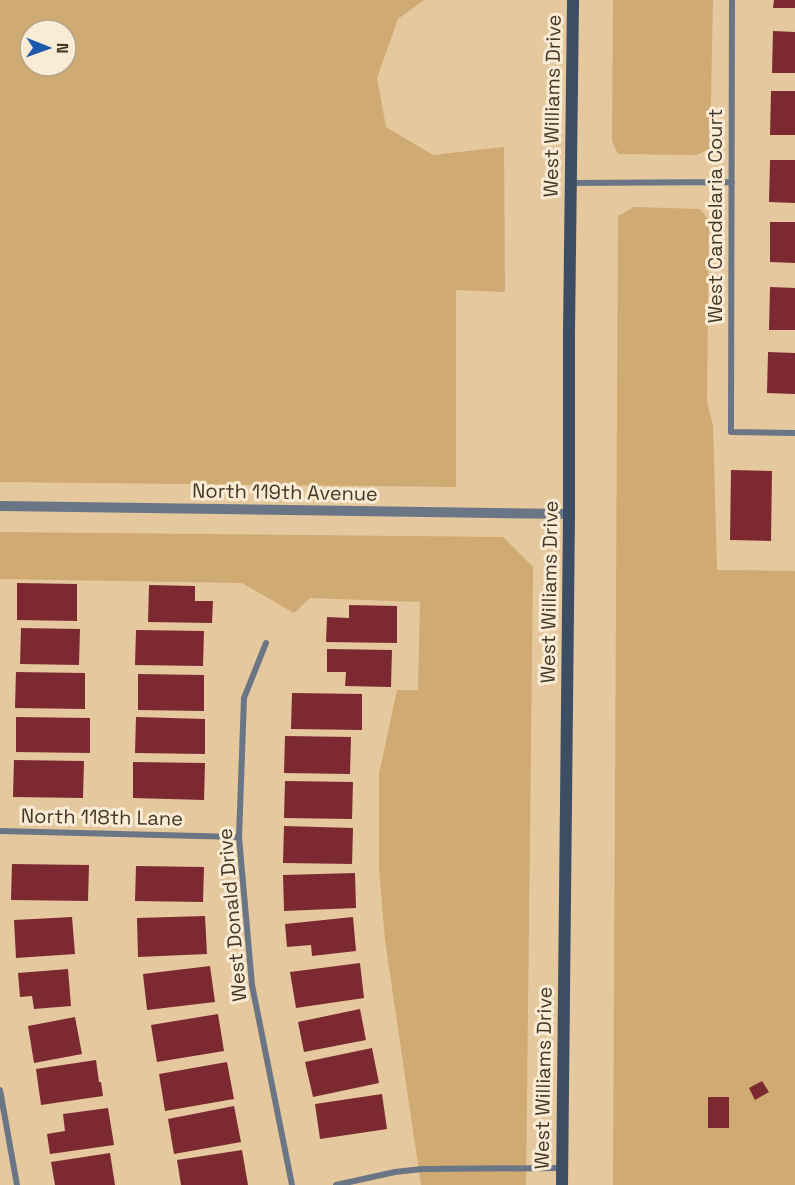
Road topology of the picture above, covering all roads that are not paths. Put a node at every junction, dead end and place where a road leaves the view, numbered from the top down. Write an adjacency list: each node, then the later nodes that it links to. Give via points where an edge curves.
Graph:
1 (573, 0): 4 (main road, West Williams Drive)
2 (732, 0): 3 (street, West Candelaria Court)
3 (732, 182): 4 (street); 5 (street, West Candelaria Court, via 731,432)
4 (571, 183): 7 (main road, West Williams Drive)
5 (795, 433)
6 (0, 506): 7 (street, North 119th Avenue)
7 (569, 514): 14 (main road, West Williams Drive)
8 (266, 643): 10 (street, West Donald Drive, via 244,698)
9 (0, 831): 10 (street, North 118th Lane)
10 (239, 837): 16 (street, West Donald Drive, via 252,985)
11 (0, 1090): 12 (street)
12 (9, 1136): 13 (street); 15 (street)
13 (0, 1138)
14 (562, 1168): 17 (street, via 422,1168); 18 (main road, West Williams Drive)
15 (17, 1185)
16 (292, 1185)
17 (336, 1185)
18 (561, 1185)

